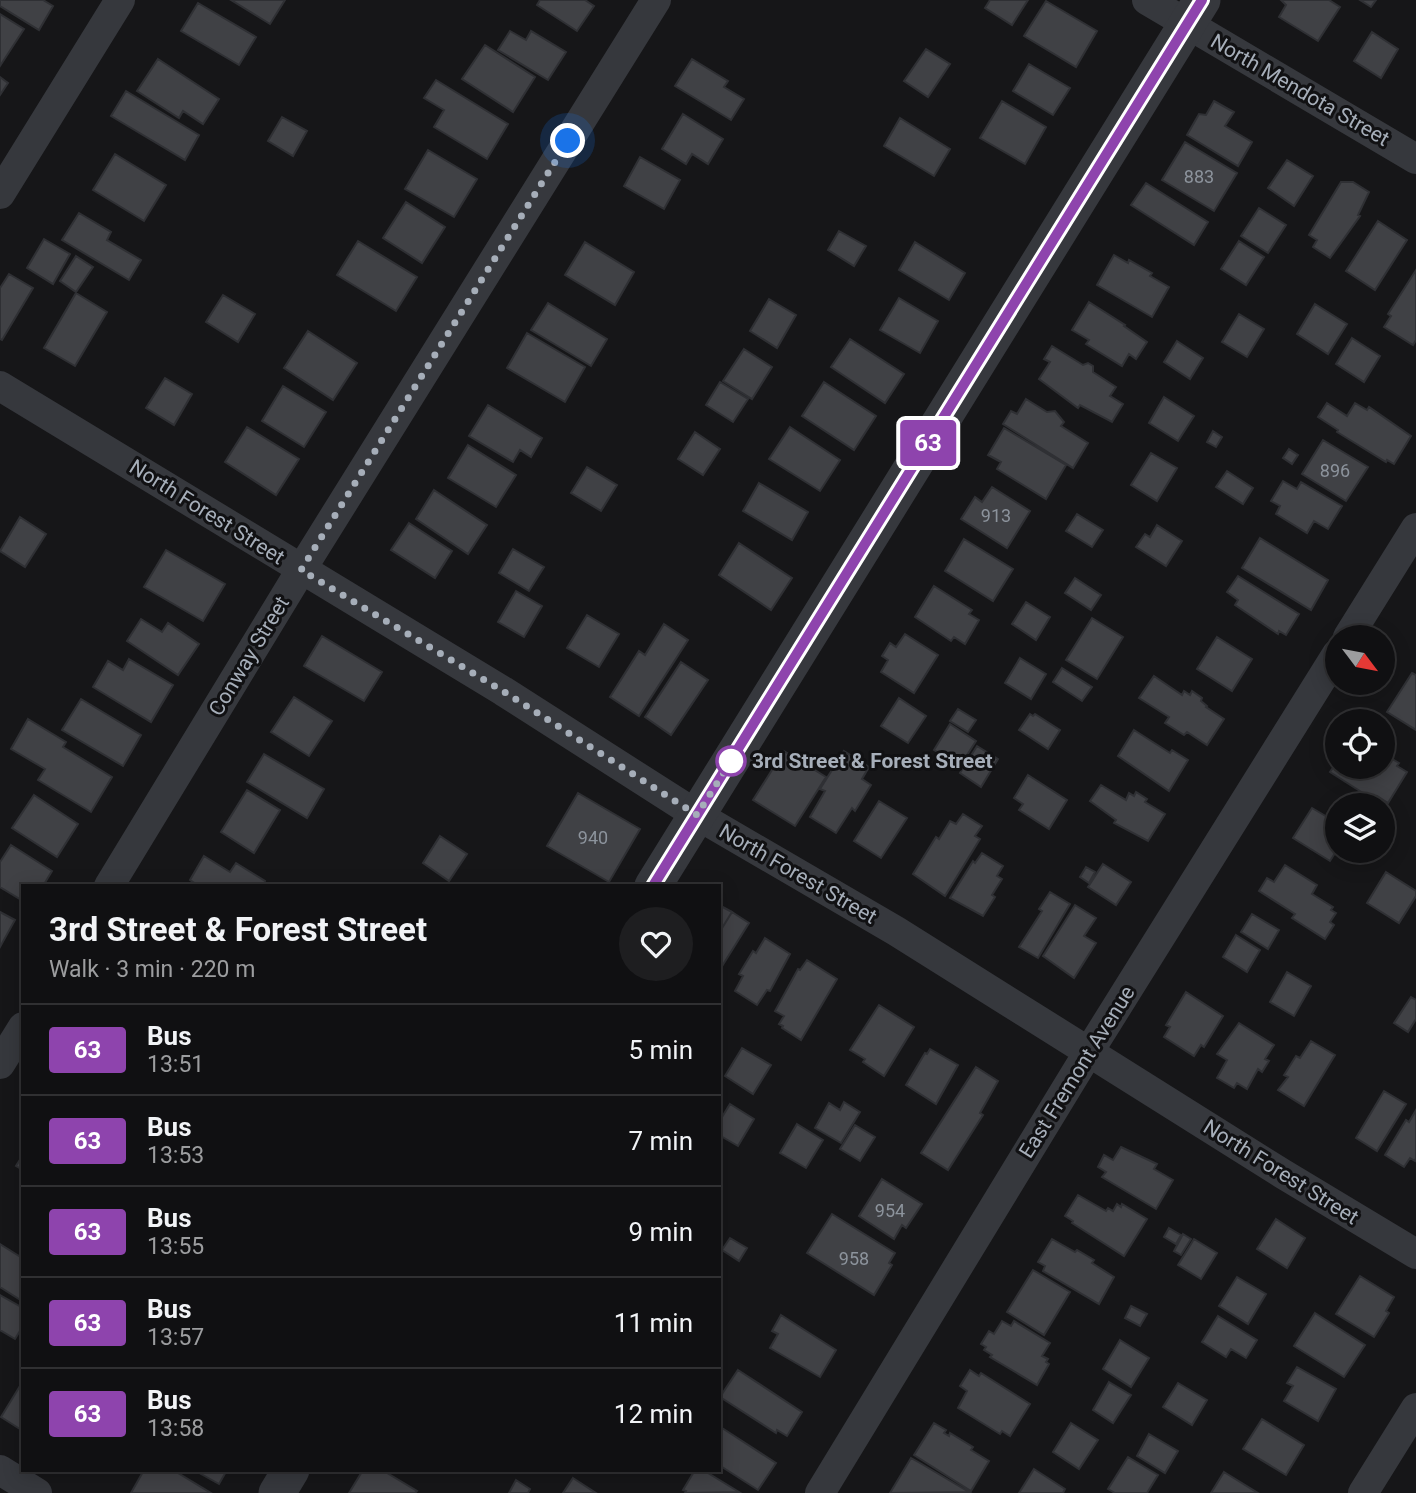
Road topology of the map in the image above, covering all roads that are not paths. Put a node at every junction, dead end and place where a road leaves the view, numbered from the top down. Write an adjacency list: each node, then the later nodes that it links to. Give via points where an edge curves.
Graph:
1 (120, 0): 6 (street)
2 (656, 0): 9 (street, Conway Street)
3 (1147, 0): 4 (street, North Mendota Street)
4 (1195, 12): 5 (street, North Mendota Street); 12 (street)
5 (1416, 159)
6 (0, 194)
7 (0, 387): 9 (street, North Forest Street)
8 (1416, 528): 10 (street)
9 (301, 570): 12 (street, North Forest Street); 13 (street, Conway Street)
10 (1355, 625)
11 (1325, 673): 16 (street, East Fremont Avenue)
12 (697, 815): 14 (street); 16 (street, North Forest Street, via 896,931)
13 (110, 884)
14 (654, 884)
15 (21, 1030): 17 (street)
16 (1088, 1053): 18 (street, North Forest Street); 24 (street, East Fremont Avenue)
17 (0, 1064)
18 (1416, 1254)
19 (1416, 1408): 25 (street)
20 (0, 1470): 22 (street)
21 (290, 1472): 23 (street)
22 (37, 1493)
23 (277, 1493)
24 (820, 1493)
25 (1363, 1493)

